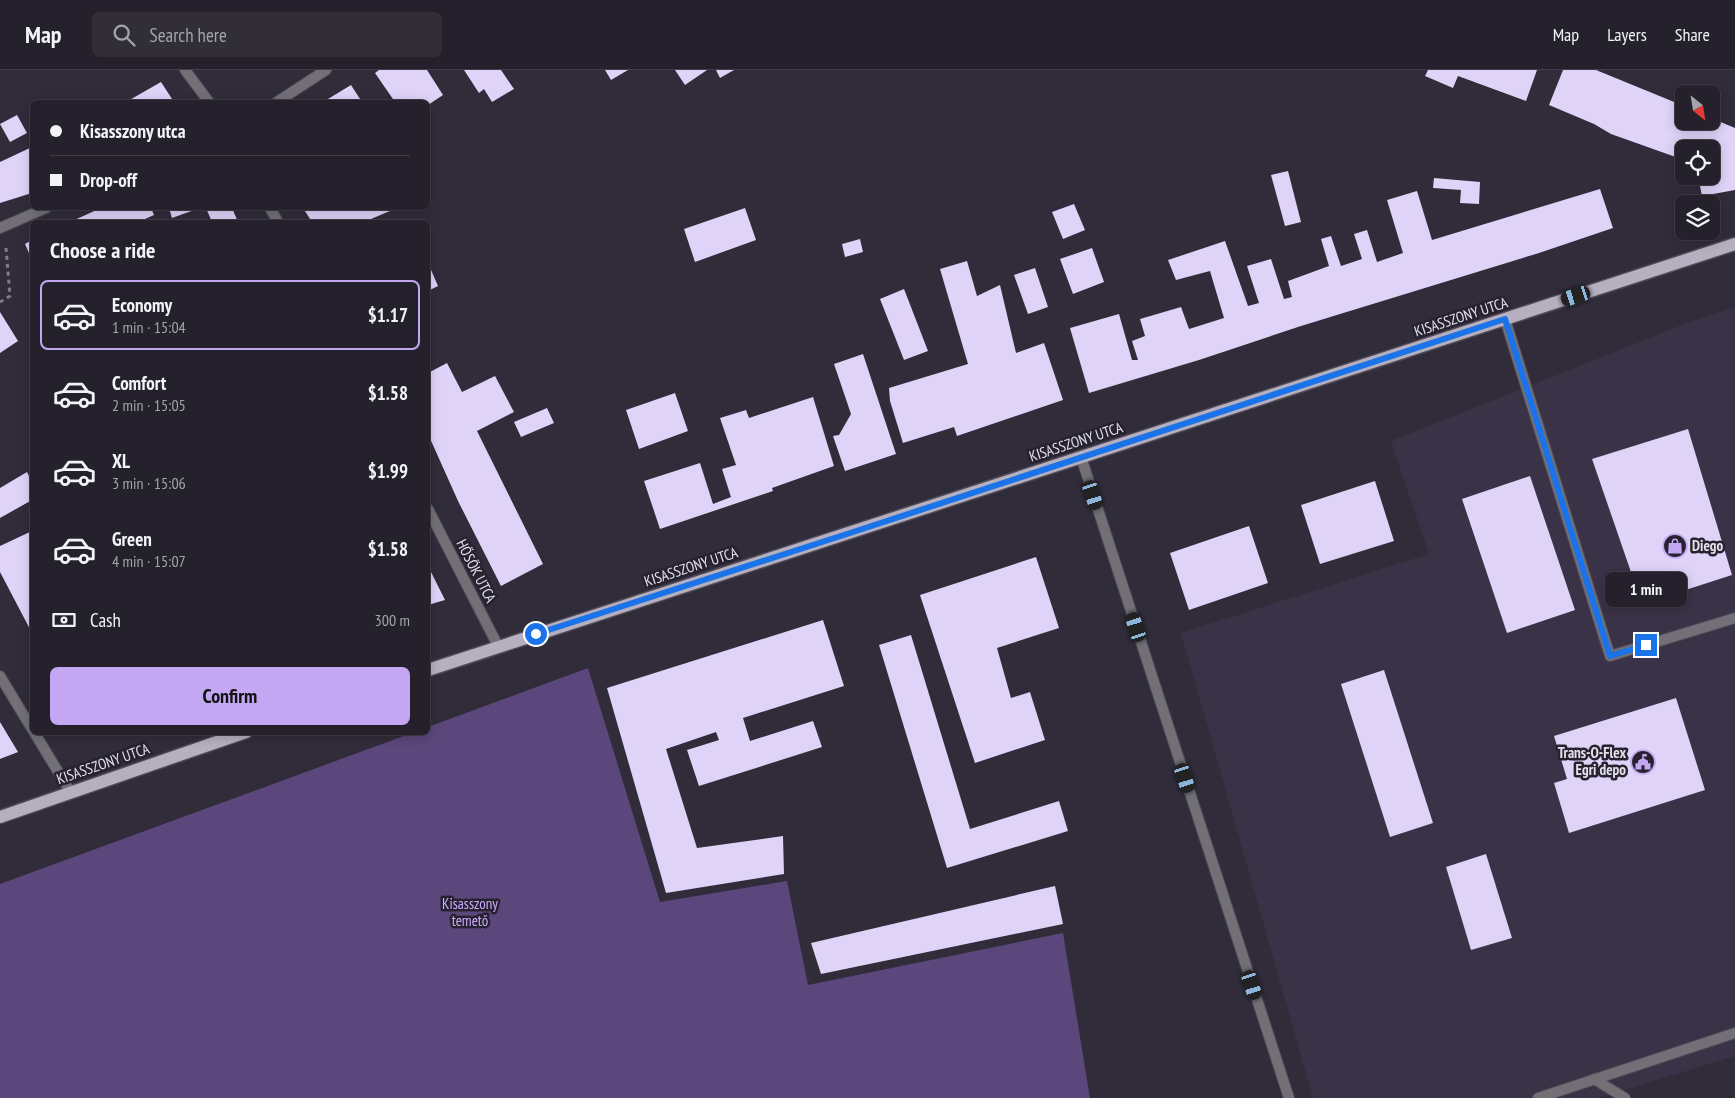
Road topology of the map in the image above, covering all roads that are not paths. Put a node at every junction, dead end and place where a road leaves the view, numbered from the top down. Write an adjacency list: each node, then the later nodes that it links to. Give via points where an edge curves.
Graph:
1 (185, 70): 3 (street)
2 (326, 70): 4 (street)
3 (208, 100)
4 (280, 100)
5 (41, 210): 6 (street)
6 (2, 227)
7 (1735, 244): 8 (main road, KISASSZONY UTCA)
8 (1505, 319): 9 (main road, KISASSZONY UTCA); 11 (street, via 1610,656)
9 (1081, 457): 12 (main road, KISASSZONY UTCA); 22 (street)
10 (430, 513): 12 (street, HŐSÖK UTCA)
11 (1735, 618)
12 (498, 646): 13 (main road, KISASSZONY UTCA)
13 (430, 669)
14 (0, 676): 15 (street)
15 (30, 726)
16 (35, 735): 18 (street)
17 (237, 735): 18 (main road, KISASSZONY UTCA)
18 (71, 793): 19 (main road, KISASSZONY UTCA)
19 (0, 817)
20 (1735, 1033): 21 (street)
21 (1594, 1079): 23 (street); 24 (street)
22 (1289, 1098)
23 (1538, 1098)
24 (1625, 1098)

